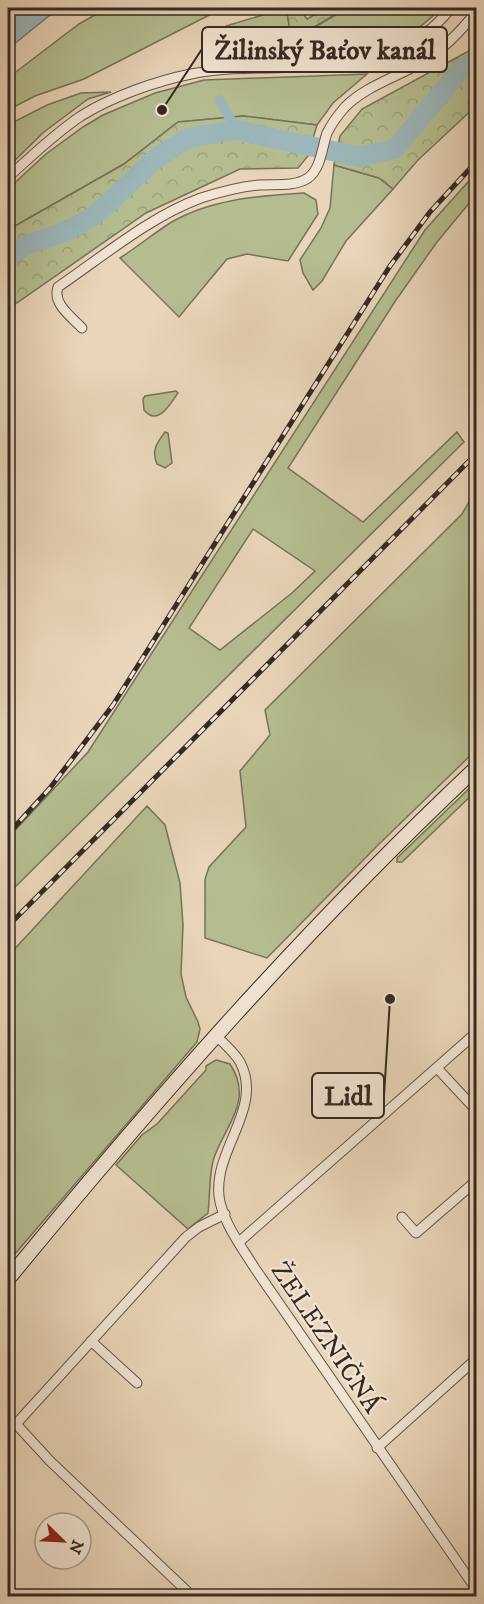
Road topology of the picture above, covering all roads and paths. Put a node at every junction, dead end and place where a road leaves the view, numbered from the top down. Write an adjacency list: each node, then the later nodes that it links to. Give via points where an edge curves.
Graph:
1 (451, 8): 3 (street, via 407,45 362,62 337,67 228,69 191,74 115,99 73,122)
2 (477, 12): 4 (street, via 436,52 360,94 335,118 317,166 306,179 226,190 199,199 138,232 58,287 58,302)
3 (8, 177)
4 (82, 328)
5 (477, 768): 7 (main road, via 321,921)
6 (477, 1033): 8 (street)
7 (215, 1035): 11 (street, ŽELEZNIČNÁ, via 240,1062 247,1088 242,1115 221,1163 219,1198); 14 (main road)
8 (437, 1068): 9 (street); 13 (street)
9 (477, 1110)
10 (477, 1181): 12 (street, via 416,1233)
11 (225, 1214): 13 (street, ŽELEZNIČNÁ); 15 (street, via 198,1227 186,1238)
12 (402, 1217)
13 (239, 1242): 18 (street, ŽELEZNIČNÁ)
14 (8, 1279)
15 (91, 1341): 17 (street); 20 (street, via 16,1424)
16 (477, 1359): 18 (street)
17 (137, 1383)
18 (377, 1448): 19 (street, ŽELEZNIČNÁ)
19 (477, 1589)
20 (192, 1596)

